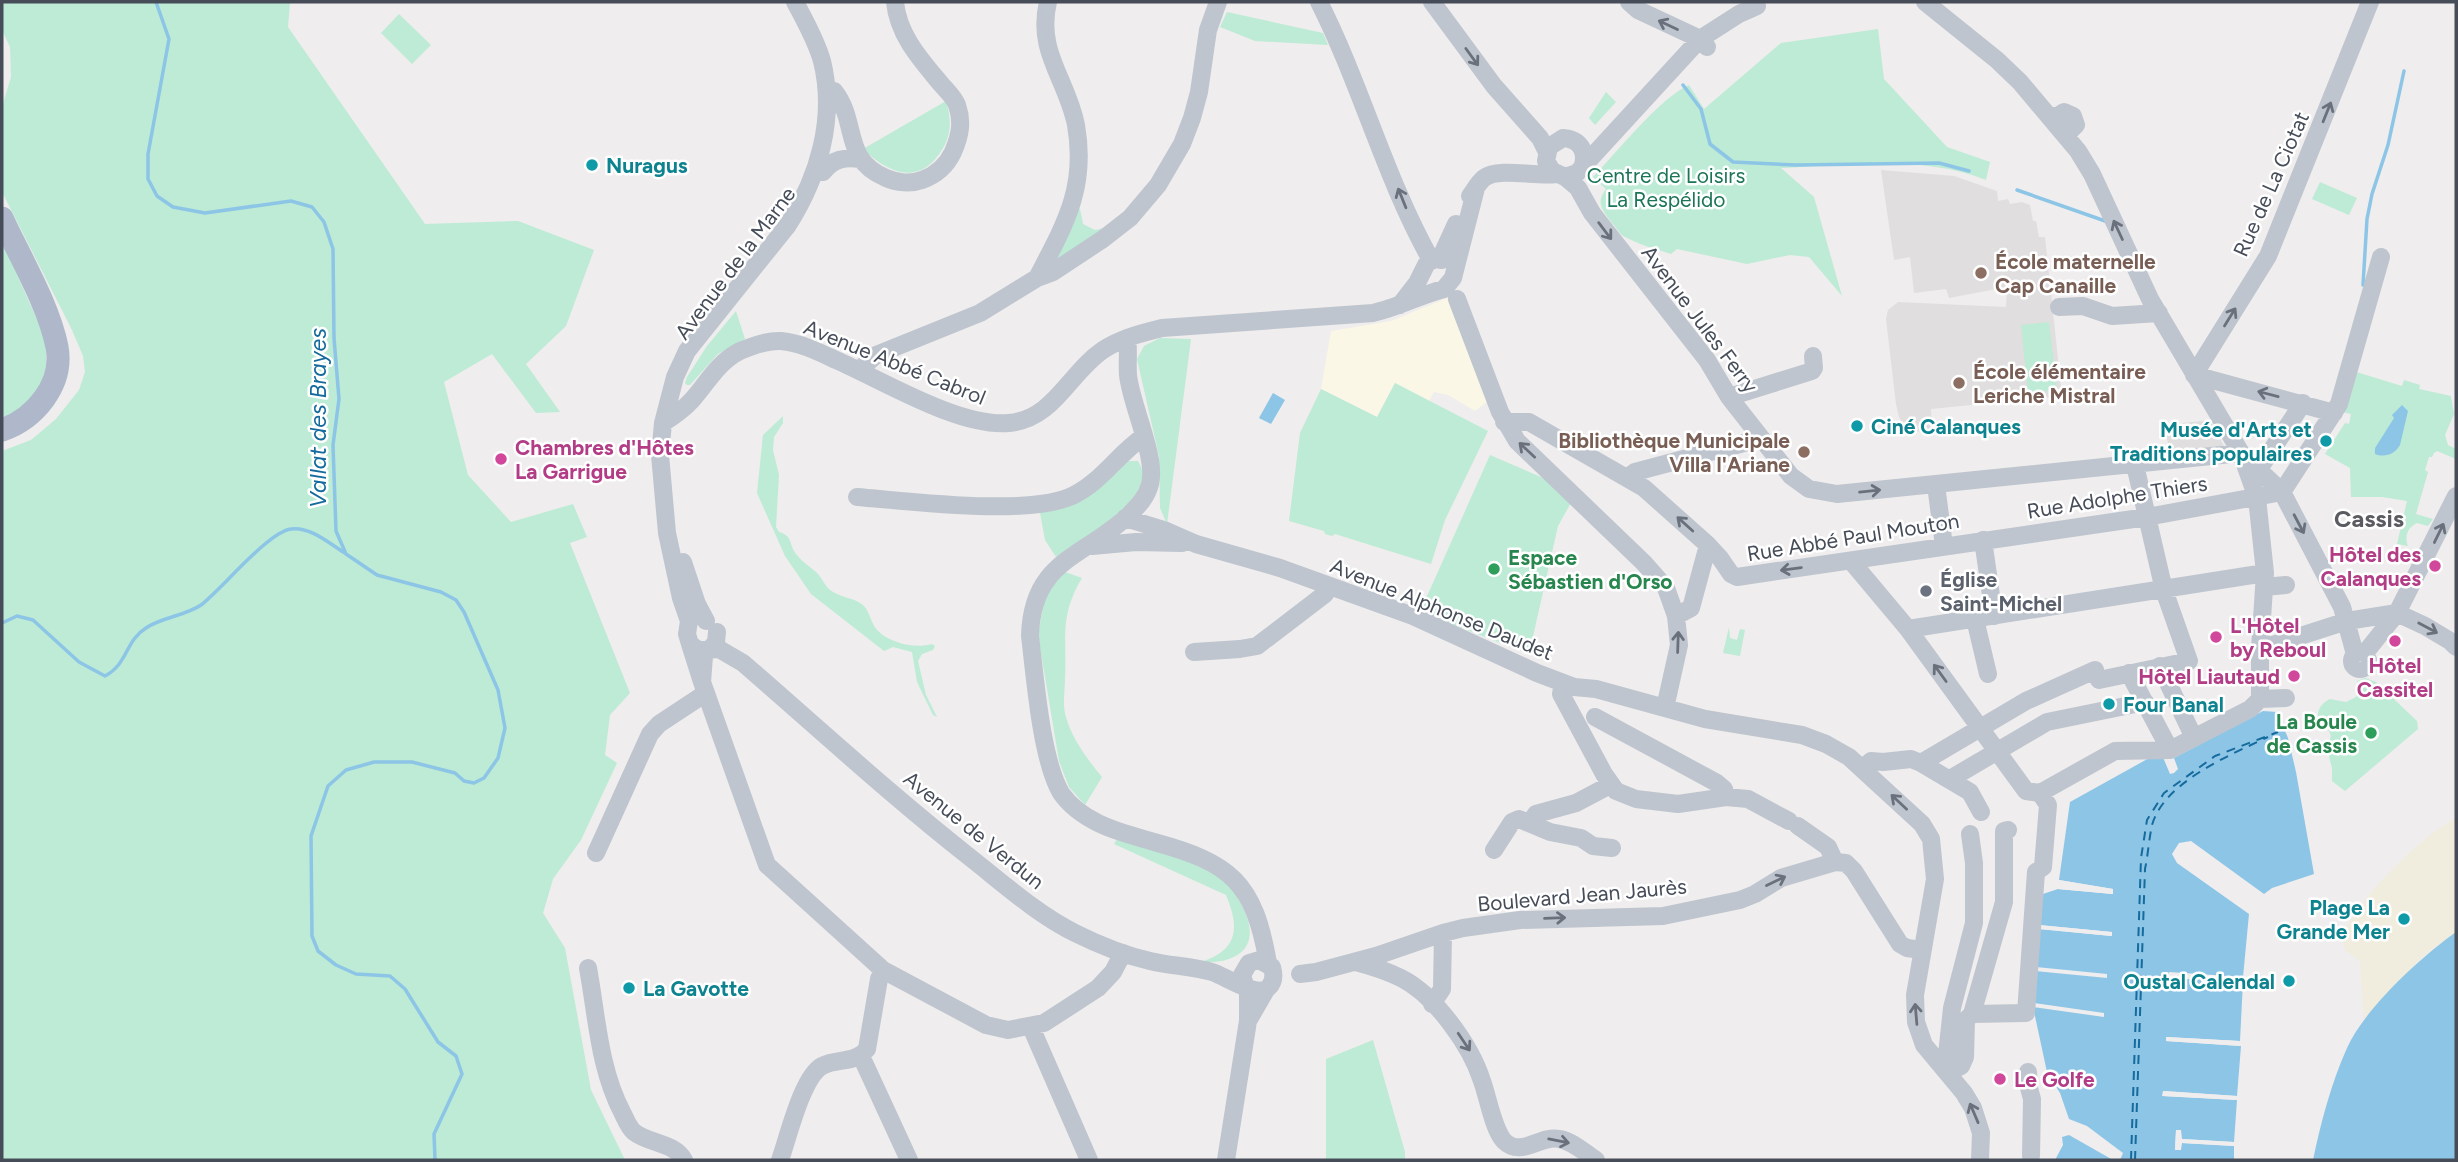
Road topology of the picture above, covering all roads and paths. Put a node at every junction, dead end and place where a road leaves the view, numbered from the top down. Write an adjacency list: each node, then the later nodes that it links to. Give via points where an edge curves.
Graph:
1 (795, 2): 13 (street, Avenue de la Marne, via 822,61)
2 (803, 2): 13 (street, Avenue de la Marne, via 830,63)
3 (895, 2): 17 (street, via 902,32 956,102 961,124 957,142 950,159 921,181 890,180 870,171)
4 (1048, 2): 29 (street, via 1045,42 1076,124 1080,165 1077,190)
5 (1218, 2): 29 (street, via 1208,30 1192,118 1158,186 1130,218 1103,239)
6 (1319, 2): 24 (street, one-way to 6, via 1342,47)
7 (1432, 2): 16 (street, one-way to 16, via 1501,95 1540,138)
8 (1629, 2): 12 (street, one-way to 8)
9 (1925, 2): 34 (street, one-way to 9, via 2092,174 2066,135 1997,60)
10 (2370, 2): 38 (street, Rue de La Ciotat, one-way to 10, via 2268,256)
11 (1761, 4): 12 (street)
12 (1703, 43): 14 (street)
13 (834, 131): 17 (street, via 852,144); 19 (street, Avenue de la Marne); 40 (street, Avenue de la Marne, via 802,203 687,351)
14 (1611, 135): 15 (street, via 1588,147); 18 (street)
15 (1579, 144): 16 (street, via 1563,138); 18 (street, via 1584,155)
16 (1546, 154): 20 (street); 21 (street, via 1549,168)
17 (857, 158): 19 (street, via 838,160)
18 (1582, 168): 21 (street)
19 (823, 172): 40 (street, Avenue de la Marne, via 803,216)
20 (1520, 174): 21 (street); 22 (street, via 1492,175)
21 (1560, 176): 41 (street, Avenue Jules Ferry, one-way to 41, via 1578,188 1592,213 1707,360)
22 (1476, 188): 25 (street); 28 (street)
23 (2, 218): 46 (main road, via 58,350 55,377 46,396 17,425)
24 (1420, 241): 25 (street, via 1435,245); 27 (street)
25 (1450, 241): 27 (street)
26 (2381, 257): 43 (street)
27 (1431, 265): 28 (street, via 1449,264); 30 (street, via 1427,287); 32 (street)
28 (1453, 275): 30 (street, via 1447,287); 31 (street)
29 (1037, 278): 37 (street, via 980,313 876,355)
30 (1437, 291): 31 (street); 32 (street, Avenue Abbé Cabrol)
31 (1457, 299): 44 (street)
32 (1400, 305): 35 (street, Avenue Abbé Cabrol, via 1373,313 1162,328)
33 (2059, 307): 34 (street, via 2082,306 2112,316)
34 (2159, 313): 38 (street)
35 (1119, 342): 37 (street, Avenue Abbé Cabrol, via 1091,359 1055,401 1012,423 989,424 941,409); 48 (street)
36 (1813, 355): 41 (street, via 1812,371)
37 (859, 370): 39 (street, Avenue Abbé Cabrol, via 807,347 780,341 740,351)
38 (2194, 375): 42 (street, one-way to 38); 49 (street)
39 (707, 380): 40 (street, via 692,390); 45 (street, Avenue Abbé Cabrol, via 685,407)
40 (674, 387): 45 (street, Avenue de la Marne)
41 (1729, 397): 47 (street, Avenue Jules Ferry)
42 (2303, 403): 43 (street); 51 (street)
43 (2334, 413): 55 (street)
44 (1504, 422): 52 (street, via 1529,422); 75 (street, one-way to 44, via 1666,588 1644,563 1517,441)
45 (663, 423): 59 (street, Avenue de Verdun)
46 (2, 430)
47 (1760, 436): 52 (street); 54 (street, Avenue Jules Ferry, one-way to 54, via 1791,476 1816,491 1837,494)
48 (1143, 437): 53 (street); 57 (street, via 1073,496 1033,506)
49 (2241, 453): 50 (street); 51 (street); 58 (street)
50 (2135, 465): 54 (street); 60 (street)
51 (2259, 469): 55 (street)
52 (1627, 478): 64 (street, one-way to 52)
53 (1150, 485): 61 (street); 62 (street)
54 (1936, 485): 65 (street)
55 (2282, 492): 58 (street, Rue Adolphe Thiers); 78 (street, one-way to 78)
56 (2456, 496): 74 (street, one-way to 56)
57 (857, 497)
58 (2258, 498): 60 (street, Rue Adolphe Thiers); 69 (street)
59 (664, 502): 79 (street, Avenue de Verdun, via 697,604); 81 (street, Avenue de Verdun)
60 (2147, 517): 63 (street, Rue Adolphe Thiers); 73 (street)
61 (1125, 518): 62 (street); 66 (street)
62 (1159, 536): 66 (street); 72 (street, Avenue Alphonse Daudet)
63 (1983, 540): 65 (street, Rue Abbé Paul Mouton); 76 (street)
64 (1708, 545): 68 (street); 70 (street)
65 (1944, 546): 67 (street, Rue Abbé Paul Mouton)
66 (1086, 547): 115 (street, via 1048,577 1030,617 1047,756 1061,793 1086,817 1110,830 1215,863 1241,886)
67 (1851, 561): 68 (street, Rue Abbé Paul Mouton, one-way to 68, via 1737,577); 80 (street)
68 (1728, 570): 70 (street)
69 (2265, 580): 71 (street); 73 (street); 84 (street)
70 (1698, 585): 75 (street, via 1691,608)
71 (2286, 585)
72 (1330, 586): 85 (street, via 1257,646); 90 (street, Avenue Alphonse Daudet, via 1413,616)
73 (2164, 590): 76 (street); 87 (street, via 2189,662)
74 (2396, 613): 78 (street); 78 (street, via 2360,653); 82 (street, one-way to 82)
75 (1676, 616): 95 (street, one-way to 75, via 1679,645)
76 (1994, 616): 77 (street)
77 (1975, 619): 80 (street); 89 (street)
78 (2347, 621): 84 (street)
79 (712, 626): 81 (street, via 696,622); 83 (street, via 716,642); 86 (street, Avenue de Verdun)
80 (1908, 629): 97 (street, one-way to 80)
81 (689, 637): 83 (street, via 698,650); 91 (street, Avenue de Verdun)
82 (2456, 648)
83 (708, 649): 86 (street, Avenue de Verdun, via 724,651); 91 (street)
84 (2260, 649): 93 (street)
85 (1195, 652)
86 (743, 663): 118 (street, Avenue de Verdun, via 930,825 1042,914)
87 (2160, 666): 88 (street); 98 (street)
88 (2129, 673): 94 (street); 97 (street, via 2097,675 2026,701)
89 (1988, 674)
90 (1563, 683): 95 (street, Avenue Alphonse Daudet); 104 (street, via 1561,694)
91 (704, 688): 113 (street, via 654,729); 123 (street, Avenue de Verdun, via 767,865)
92 (2287, 698): 93 (street)
93 (2260, 699): 98 (street, via 2250,709)
94 (2146, 702): 99 (street); 100 (street, via 2047,722)
95 (1665, 708): 102 (street, Avenue Alphonse Daudet, via 1741,727 1802,735 1826,744)
96 (1595, 717): 106 (street, via 1717,783)
97 (1980, 729): 100 (street); 101 (street)
98 (2194, 738): 99 (street)
99 (2170, 750): 105 (street, via 2115,751)
100 (1997, 751): 103 (street); 105 (street, via 2026,791)
101 (1921, 763): 102 (street, via 1911,759 1871,761); 103 (street)
102 (1863, 768): 117 (street, Avenue Alphonse Daudet, one-way to 102, via 1936,879 1931,839 1922,824)
103 (1950, 779): 107 (street, via 1970,792)
104 (1610, 785): 106 (street, via 1625,796 1656,803); 108 (street, via 1576,803 1536,814)
105 (2040, 793): 129 (street, via 2048,805 2043,867 2036,872 2026,1013)
106 (1726, 797): 114 (street, via 1748,799 1794,823 1828,847)
107 (1981, 812)
108 (1530, 823): 111 (street, via 1581,838 1592,846); 112 (street, via 1515,819)
109 (2008, 830): 129 (street, via 2004,831 2004,902)
110 (1970, 834): 133 (street, via 1974,923 1952,1008)
111 (1612, 848)
112 (1494, 850)
113 (596, 852)
114 (1835, 862): 116 (street, Boulevard Jean Jaurès, one-way to 114, via 1520,920 1664,916 1740,900 1781,878); 117 (street, via 1846,863 1854,871 1897,940)
115 (1260, 928): 120 (street); 121 (street)
116 (1443, 933): 119 (street, Boulevard Jean Jaurès); 128 (street, via 1442,989)
117 (1922, 950): 133 (street, Avenue Alphonse Daudet, one-way to 117, via 1924,1045 1916,1022)
118 (1123, 953): 124 (street, Avenue de Verdun); 131 (street, via 1104,984)
119 (1353, 961): 125 (street, Boulevard Jean Jaurès); 128 (street, via 1403,979)
120 (1247, 964): 121 (street, via 1259,960); 124 (street, Avenue de Verdun); 126 (street, via 1242,975)
121 (1270, 965): 125 (street); 127 (street, via 1274,975)
122 (589, 968): 137 (street, via 604,1065 616,1100 632,1131 676,1149)
123 (883, 970): 131 (street, Avenue de Verdun, via 986,1025 1008,1030); 132 (street, via 869,1041)
124 (1210, 971): 126 (street, Avenue de Verdun)
125 (1300, 974): 127 (street, Boulevard Jean Jaurès)
126 (1246, 987): 127 (street, via 1257,992); 130 (street)
127 (1268, 988): 130 (street)
128 (1432, 1004): 135 (street, one-way to 135, via 1470,1051 1499,1132)
129 (1972, 1014): 133 (street, via 1964,1027 1961,1066)
130 (1248, 1021): 141 (street)
131 (1031, 1027): 140 (street)
132 (861, 1056): 138 (street, via 822,1066 808,1079); 139 (street)
133 (1945, 1069): 143 (street, Avenue Alphonse Daudet, one-way to 133, via 1978,1121)
134 (2028, 1072): 136 (street)
135 (1519, 1154): 142 (street, one-way to 142, via 1541,1140 1557,1138)
136 (2031, 1156)
137 (684, 1160)
138 (780, 1160)
139 (909, 1160)
140 (1090, 1160)
141 (1226, 1160)
142 (1595, 1160)
143 (1980, 1160)

